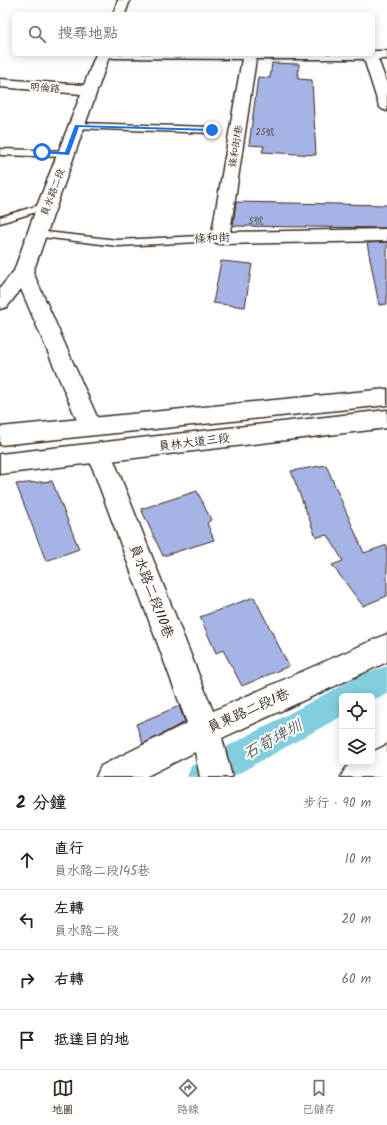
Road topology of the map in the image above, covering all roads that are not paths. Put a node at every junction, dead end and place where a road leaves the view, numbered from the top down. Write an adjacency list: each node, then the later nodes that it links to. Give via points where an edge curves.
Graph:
1 (124, 0): 2 (street)
2 (120, 12)
3 (102, 56): 8 (street, 員水路二段)
4 (250, 56): 18 (street, 條和街1巷)
5 (370, 56): 6 (street); 9 (street)
6 (387, 56)
7 (0, 83): 8 (street, 明倫路)
8 (90, 90): 10 (street, 員水路二段)
9 (387, 106)
10 (77, 126): 11 (lane); 13 (street, 員水路二段)
11 (212, 130)
12 (0, 152): 13 (lane)
13 (67, 154): 14 (street, 員水路二段)
14 (46, 206): 15 (lane); 16 (street, 員水路二段)
15 (0, 220)
16 (37, 234): 18 (lane, 條和街, via 118,243); 19 (street, 員水路二段)
17 (387, 236): 18 (street, 條和街)
18 (220, 238)
19 (23, 272): 20 (street, 員水路二段); 23 (street)
20 (0, 302)
21 (387, 397): 23 (street, 員林大道三段)
22 (387, 419): 25 (street, 員林大道三段)
23 (90, 426): 24 (street, 員林大道三段)
24 (0, 436)
25 (99, 453): 26 (street, 員林大道三段); 28 (street, 員水路二段110巷)
26 (0, 464)
27 (387, 648): 28 (street, 員東路二段1巷)
28 (205, 730): 30 (street, 員東路二段1巷); 31 (street, 員水路二段110巷)
29 (387, 761): 32 (street)
30 (112, 777)
31 (216, 777)
32 (357, 777)

